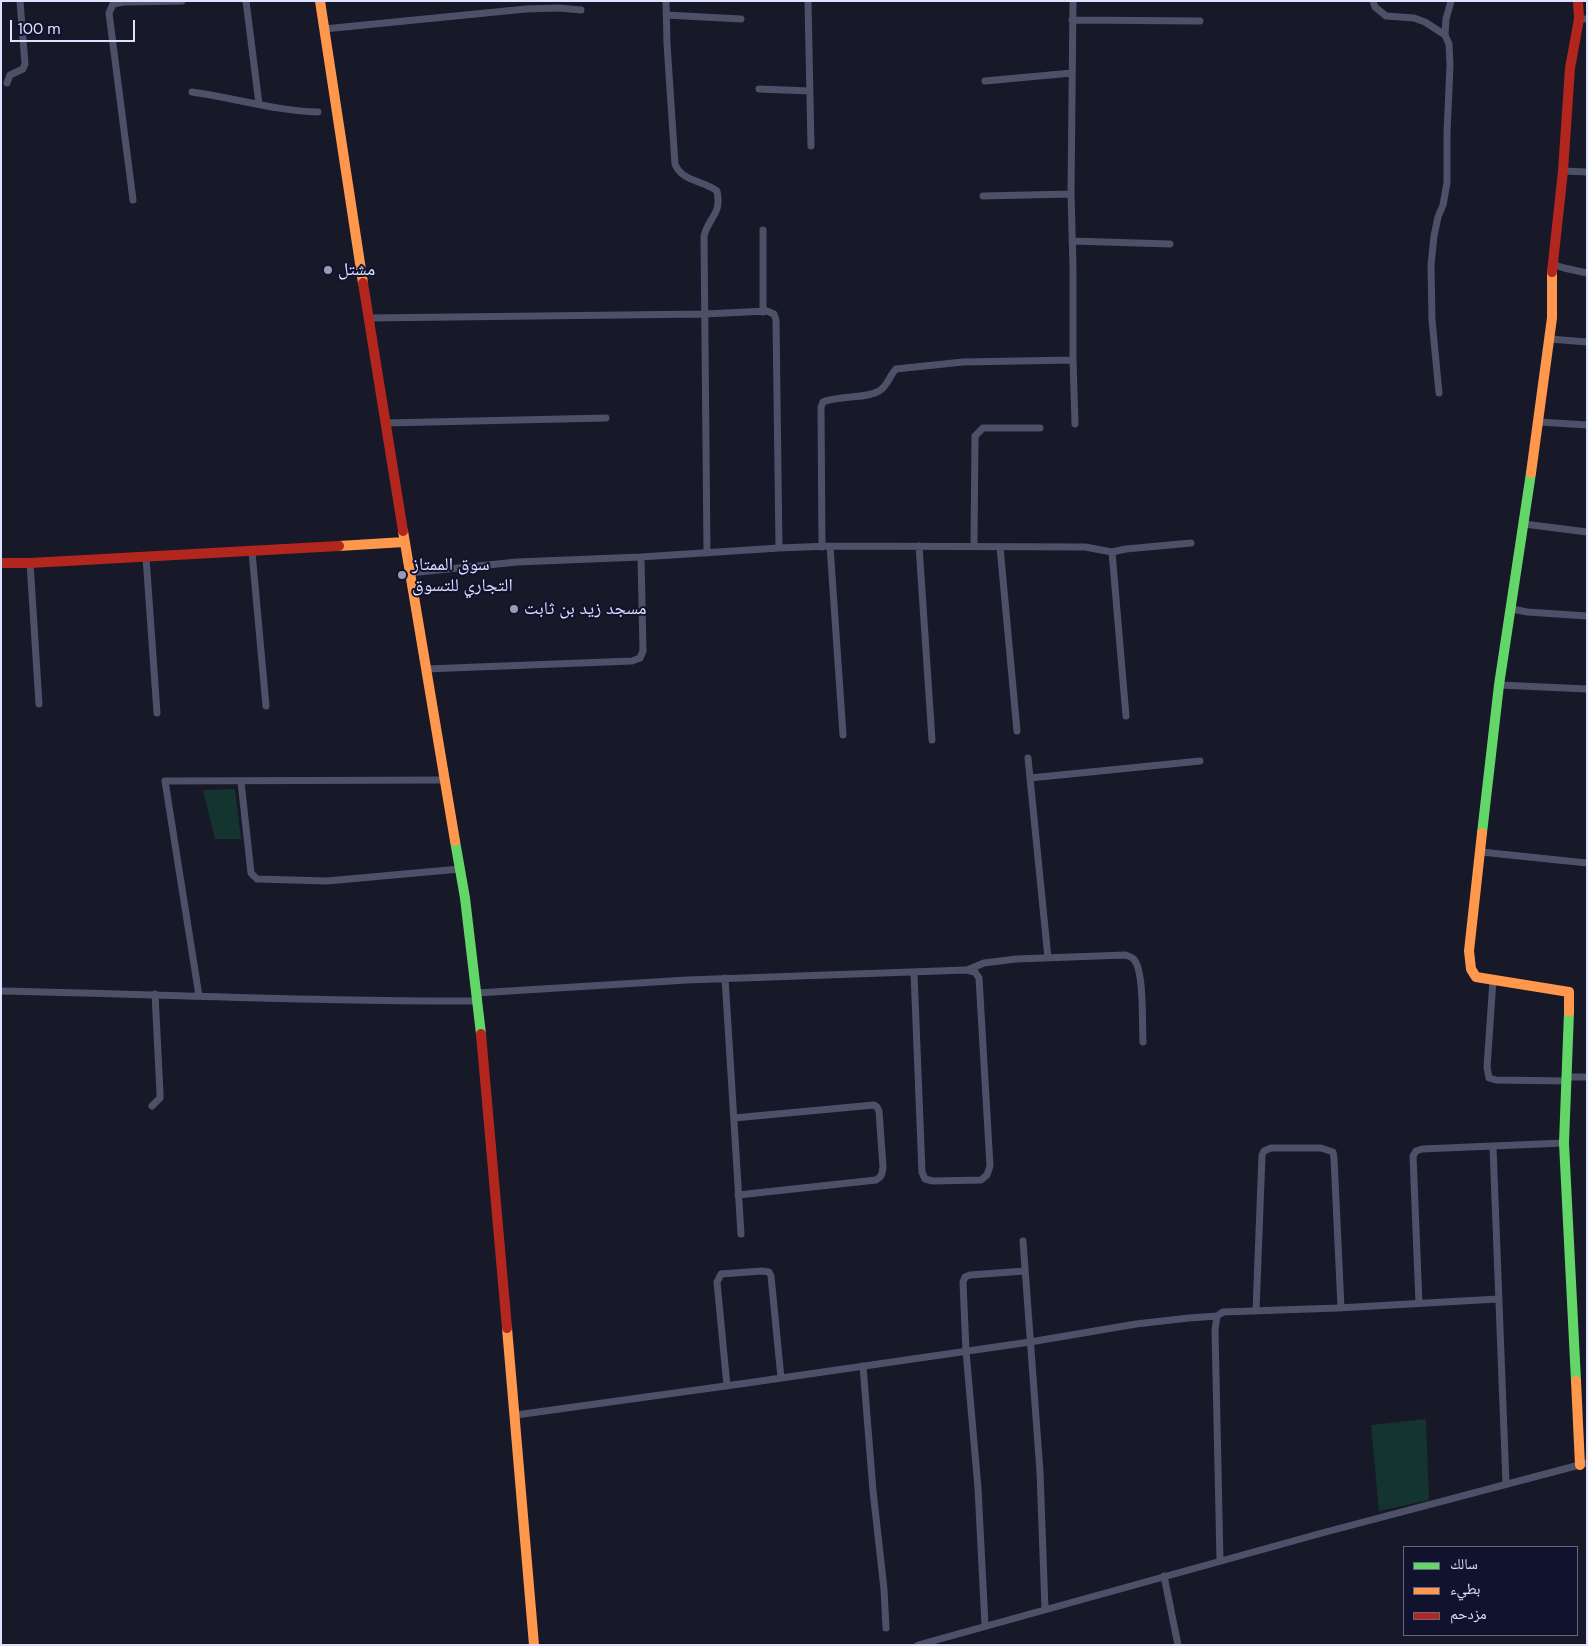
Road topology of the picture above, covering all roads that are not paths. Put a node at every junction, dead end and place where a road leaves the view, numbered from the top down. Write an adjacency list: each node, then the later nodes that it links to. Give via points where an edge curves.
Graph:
1 (20, 1): 21 (street, via 25,64 23,69 10,75)
2 (182, 1): 32 (street, via 124,2 113,4 109,13)
3 (246, 1): 25 (street)
4 (320, 1): 17 (street)
5 (666, 1): 12 (street)
6 (808, 1): 23 (street)
7 (1073, 1): 15 (street)
8 (1373, 1): 18 (street, via 1386,16 1414,18)
9 (1451, 1): 18 (street)
10 (1578, 1): 14 (street)
11 (581, 10): 17 (street, via 526,9)
12 (666, 15): 13 (street); 39 (street, via 676,164 684,177 709,184 717,190 719,201 704,236)
13 (742, 19)
14 (1583, 19): 28 (street, via 1570,68)
15 (1072, 20): 16 (street); 19 (street)
16 (1200, 21)
17 (324, 29): 40 (street)
18 (1445, 35): 44 (street, via 1450,65 1447,183 1434,236 1432,265 1432,320)
19 (1072, 73): 20 (street); 30 (street)
20 (985, 81)
21 (7, 83)
22 (759, 89): 23 (street)
23 (810, 91): 27 (street)
24 (192, 92): 25 (street)
25 (259, 104): 26 (street)
26 (318, 112)
27 (811, 146)
28 (1563, 170): 29 (street); 36 (street)
29 (1587, 172)
30 (1070, 194): 31 (street); 34 (street)
31 (983, 196)
32 (134, 200)
33 (763, 230): 38 (street)
34 (1072, 241): 35 (street); 43 (street)
35 (1170, 244)
36 (1552, 264): 37 (street); 41 (street)
37 (1587, 273)
38 (763, 312): 39 (street); 60 (street, via 774,314 776,320)
39 (705, 314): 40 (street); 63 (street)
40 (368, 318): 47 (street)
41 (1550, 339): 42 (street); 46 (street)
42 (1587, 342)
43 (1072, 360): 48 (street); 58 (street, via 963,362 896,369 878,392 823,402)
44 (1439, 393)
45 (606, 418): 47 (street)
46 (1539, 422): 49 (street); 51 (street)
47 (384, 423): 53 (street)
48 (1075, 424)
49 (1587, 425)
50 (1040, 428): 57 (street, via 983,428 975,436)
51 (1524, 524): 52 (street); 69 (street)
52 (1587, 532)
53 (404, 542): 61 (street); 68 (street)
54 (1191, 544): 62 (street)
55 (830, 546): 56 (street); 58 (street); 79 (street)
56 (919, 546): 57 (street); 80 (street)
57 (974, 546): 59 (street)
58 (822, 547): 60 (street)
59 (1000, 547): 62 (street, via 1085,547); 78 (street)
60 (779, 548): 63 (street)
61 (252, 552): 64 (street); 75 (street)
62 (1112, 552): 77 (street)
63 (707, 553): 65 (street)
64 (146, 557): 67 (street); 76 (street)
65 (640, 557): 68 (street, via 517,562); 71 (street, via 643,651 640,658 632,661)
66 (1, 563): 67 (street)
67 (30, 563): 74 (street)
68 (409, 573): 71 (street)
69 (1512, 609): 70 (street); 72 (street)
70 (1587, 616)
71 (426, 669): 84 (street)
72 (1499, 685): 73 (street); 86 (street)
73 (1587, 689)
74 (39, 704)
75 (266, 706)
76 (157, 713)
77 (1126, 716)
78 (1017, 731)
79 (843, 735)
80 (932, 740)
81 (1028, 758): 83 (street)
82 (1200, 761): 83 (street)
83 (1030, 778): 89 (street)
84 (446, 780): 85 (street); 88 (street)
85 (241, 782): 88 (street, via 251,873 257,879 327,881); 96 (street, via 165,781)
86 (1481, 852): 87 (street); 93 (street, via 1470,960 1474,975)
87 (1587, 863)
88 (460, 869): 97 (street)
89 (1048, 958): 90 (street, via 984,963); 98 (street, via 1131,957 1138,968 1141,984)
90 (966, 970): 91 (street); 91 (street, via 979,978 990,1166 981,1180 933,1181 925,1179 922,1172)
91 (914, 972): 92 (street)
92 (725, 978): 97 (street); 102 (street)
93 (1493, 980): 100 (street, via 1570,993); 100 (street, via 1489,1078)
94 (1, 991): 95 (street)
95 (154, 994): 96 (street); 101 (street, via 160,1098)
96 (199, 996): 97 (street, via 386,1002)
97 (477, 997): 119 (street)
98 (1143, 1042)
99 (1587, 1077): 100 (street)
100 (1567, 1079): 103 (street)
101 (152, 1106)
102 (734, 1118): 105 (street); 105 (street, via 874,1105 879,1111 883,1168 876,1180)
103 (1564, 1144): 104 (street); 120 (street)
104 (1493, 1146): 109 (street); 110 (street, via 1422,1149 1413,1156)
105 (738, 1194): 106 (street)
106 (741, 1234)
107 (1024, 1241): 108 (street)
108 (1026, 1271): 114 (street); 115 (street, via 965,1277)
109 (1498, 1299): 110 (street); 121 (street)
110 (1419, 1303): 111 (street)
111 (1341, 1308): 112 (street); 112 (street, via 1333,1152 1321,1148 1271,1148 1262,1155)
112 (1256, 1311): 113 (street, via 1223,1312)
113 (1217, 1316): 114 (street, via 1136,1324); 122 (street)
114 (1030, 1342): 115 (street); 124 (street, via 1040,1472)
115 (966, 1351): 116 (street); 125 (street)
116 (863, 1366): 117 (street); 126 (street)
117 (781, 1378): 118 (street); 118 (street, via 769,1272 721,1274 718,1282)
118 (727, 1386): 119 (street)
119 (516, 1415): 127 (street)
120 (1583, 1464): 121 (street)
121 (1506, 1484): 122 (street)
122 (1220, 1561): 123 (street)
123 (1164, 1576): 124 (street); 129 (street)
124 (1044, 1608): 125 (street)
125 (985, 1625): 128 (street)
126 (886, 1628)
127 (534, 1645)
128 (918, 1645)
129 (1178, 1645)

